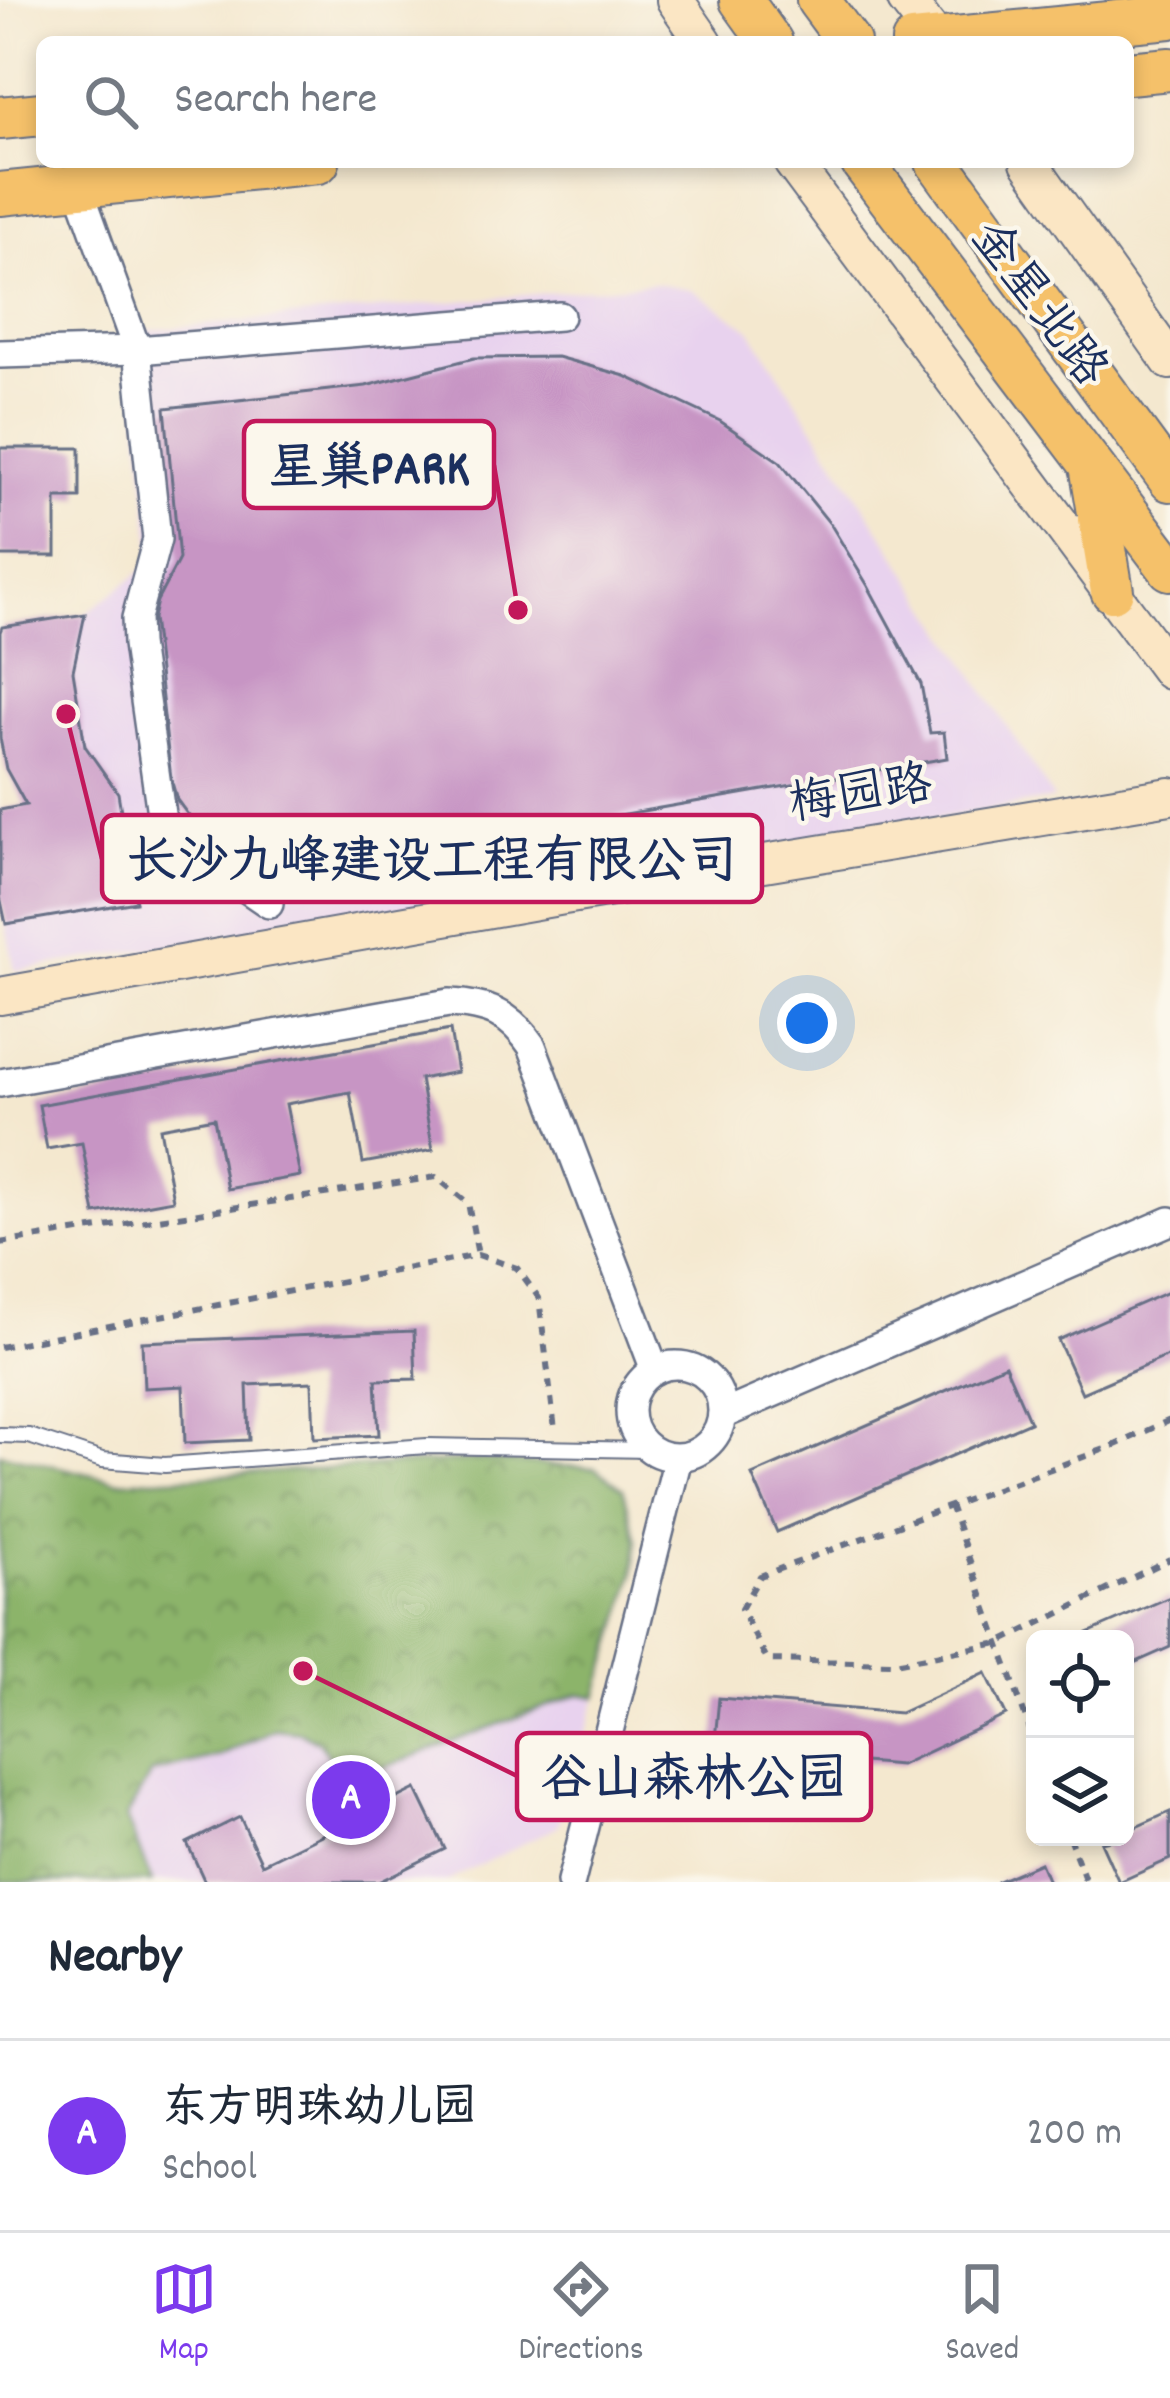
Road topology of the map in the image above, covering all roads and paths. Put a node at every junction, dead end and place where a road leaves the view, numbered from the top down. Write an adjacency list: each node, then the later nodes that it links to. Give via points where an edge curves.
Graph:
1 (675, 0): 6 (street)
2 (741, 0): 7 (main road)
3 (818, 0): 8 (main road)
4 (906, 0): 9 (street)
5 (1170, 17): 10 (main road)
6 (700, 36)
7 (768, 36)
8 (844, 36)
9 (927, 36)
10 (980, 36)
11 (1170, 69): 12 (main road)
12 (1134, 73)
13 (36, 115): 14 (main road)
14 (0, 118)
15 (258, 168): 20 (main road)
16 (796, 168): 29 (street)
17 (867, 168): 26 (main road, 金星北路)
18 (941, 168): 27 (main road, 金星北路)
19 (1033, 168): 25 (street)
20 (78, 186): 21 (main road); 23 (street)
21 (0, 194)
22 (560, 316): 23 (street)
23 (137, 350): 24 (street); 33 (street, via 157,539 136,617 137,644 162,821 177,841)
24 (0, 355)
25 (1170, 361)
26 (1091, 464): 28 (main road, 金星北路); 29 (main road)
27 (1170, 480)
28 (1170, 569)
29 (1112, 591): 30 (street)
30 (1170, 670)
31 (1170, 796): 34 (street, 梅园路)
32 (1170, 811): 35 (street, 梅园路)
33 (269, 904)
34 (0, 996)
35 (0, 1011)
36 (0, 1083): 41 (street, via 449,1004 500,1012 532,1046)
37 (1170, 1221): 42 (street)
38 (0, 1243): 39 (path, via 436,1178 468,1203)
39 (478, 1255): 40 (path); 45 (path, via 517,1268 539,1298)
40 (0, 1347)
41 (655, 1370): 42 (street, via 696,1369 718,1391); 46 (street, via 638,1384 629,1412)
42 (722, 1415): 47 (street, via 706,1447)
43 (1170, 1420): 48 (path)
44 (0, 1435): 45 (lane, via 102,1460 165,1465 427,1446)
45 (557, 1447): 46 (lane)
46 (650, 1450): 47 (street)
47 (678, 1457): 53 (street)
48 (950, 1505): 50 (path); 50 (path, via 760,1576 741,1610 767,1660 895,1663)
49 (1170, 1559): 50 (path)
50 (999, 1643): 51 (path)
51 (1033, 1738)
52 (1072, 1846): 54 (path)
53 (571, 1882)
54 (1086, 1882)

